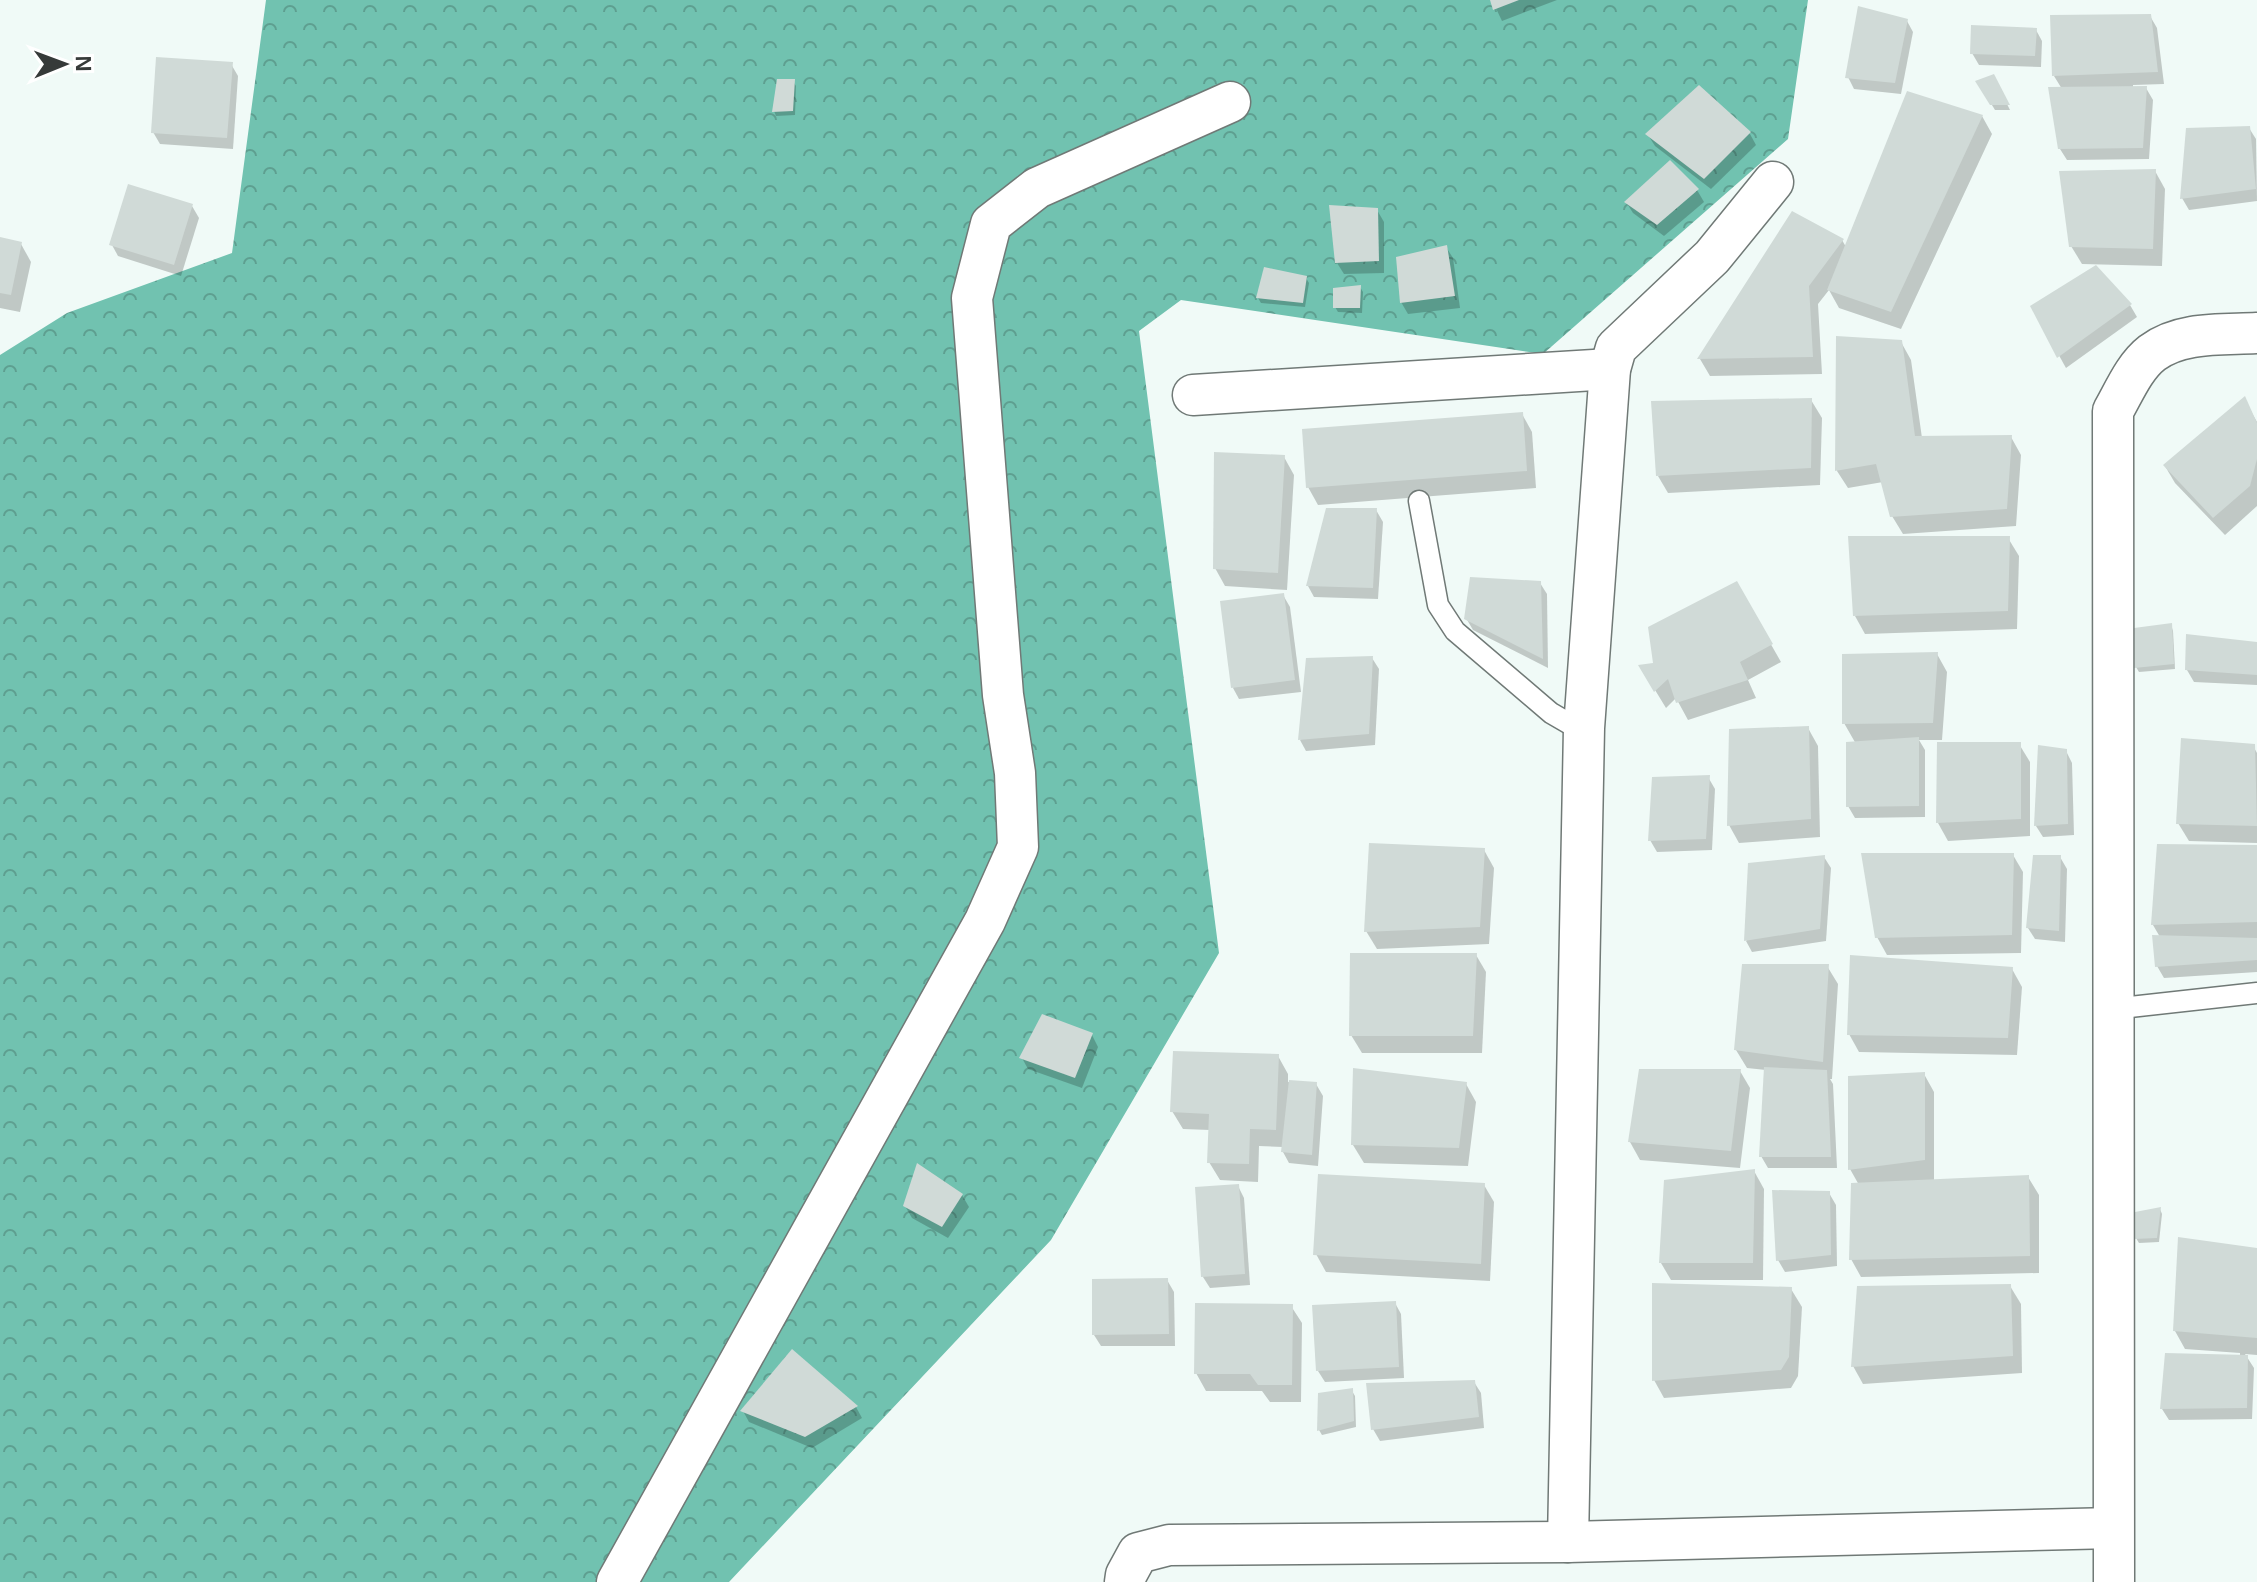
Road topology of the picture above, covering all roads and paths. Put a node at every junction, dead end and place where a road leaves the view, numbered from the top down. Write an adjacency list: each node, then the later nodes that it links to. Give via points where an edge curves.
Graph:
1 (1230, 102): 12 (street, via 1037,188 991,224 972,298 1018,847 985,921)
2 (1773, 182): 4 (street, via 1712,257 1616,348)
3 (2257, 333): 9 (street, via 2183,338 2152,353 2113,411)
4 (1610, 369): 5 (street); 7 (street)
5 (1193, 395)
6 (1419, 501): 7 (lane, via 1438,605 1455,631 1551,713)
7 (1584, 728): 11 (street)
8 (2257, 993): 9 (lane)
9 (2112, 1009): 10 (street)
10 (2113, 1528): 11 (street); 14 (street)
11 (1568, 1542): 13 (street, via 1169,1545 1138,1553)
12 (617, 1582)
13 (1125, 1582)
14 (2114, 1582)

